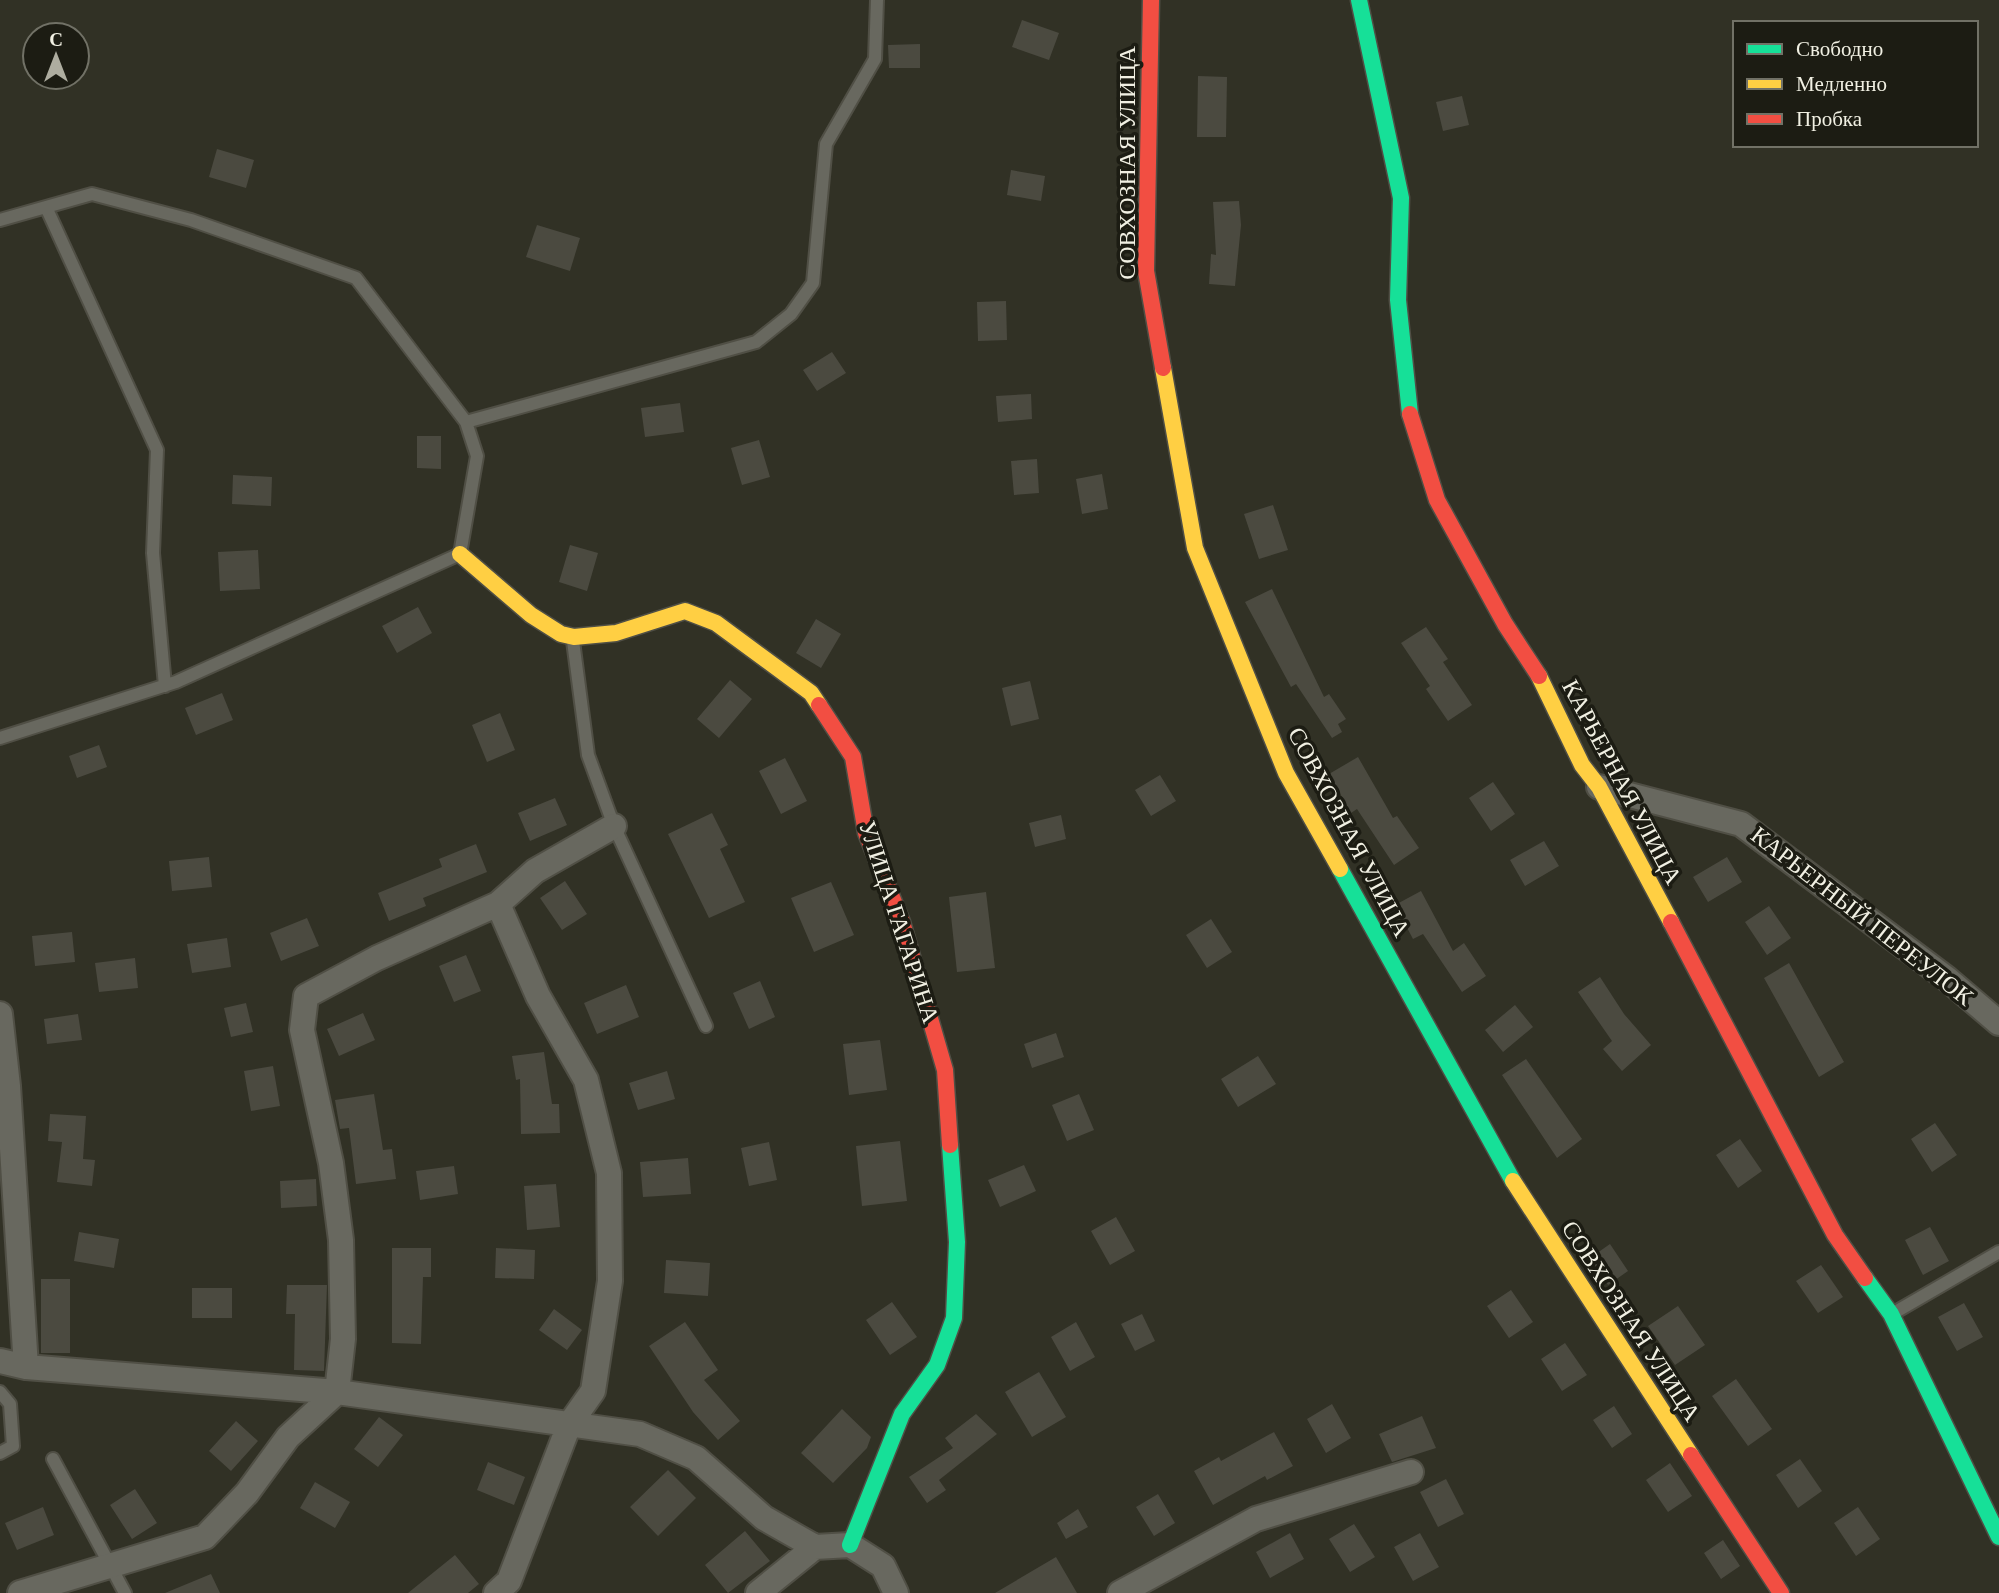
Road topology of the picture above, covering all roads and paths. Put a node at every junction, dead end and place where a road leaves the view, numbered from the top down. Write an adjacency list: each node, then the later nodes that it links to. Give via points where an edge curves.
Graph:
1 (877, 0): 6 (lane, via 875,59 826,144 813,283 791,314 756,342)
2 (1151, 0): 37 (street, СОВХОЗНАЯ УЛИЦА, via 1146,271 1195,548 1286,773 1516,1186)
3 (1359, 0): 11 (street, КАРЬЕРНАЯ УЛИЦА, via 1401,198 1398,300 1407,404 1437,500 1505,624 1546,686 1582,765)
4 (46, 207): 5 (lane); 6 (lane, via 92,194 191,220 356,278); 9 (lane, via 157,450 153,553)
5 (0, 220)
6 (466, 422): 7 (lane, via 477,456)
7 (460, 554): 8 (street, via 546,626); 9 (lane)
8 (572, 637): 12 (lane, via 588,755); 28 (street, УЛИЦА ГАГАРИНА, via 644,627 685,611 716,623 811,693 853,757 866,833 902,922 946,1070 957,1242 954,1318 937,1365 902,1414)
9 (165, 685): 10 (lane)
10 (0, 738)
11 (1599, 788): 15 (street, КАРЬЕРНЫЙ ПЕРЕУЛОК, via 1741,824); 18 (street, КАРЬЕРНАЯ УЛИЦА, via 1835,1235)
12 (614, 826): 13 (street, via 535,871); 16 (lane)
13 (498, 904): 22 (street, via 377,958 306,996 302,1030 331,1163 341,1240 343,1339); 23 (street, via 538,996 586,1080 608,1173 610,1281 598,1364 593,1391)
14 (0, 1014): 20 (street)
15 (1999, 1023)
16 (706, 1027)
17 (1999, 1252): 18 (lane)
18 (1891, 1314): 27 (street, КАРЬЕРНАЯ УЛИЦА)
19 (0, 1361): 20 (street)
20 (26, 1367): 22 (street)
21 (0, 1392): 24 (lane, via 10,1404 13,1446)
22 (337, 1392): 23 (street); 30 (street, via 288,1437 247,1493 205,1537)
23 (569, 1425): 29 (street, via 640,1434 696,1458 764,1518); 33 (street, via 509,1581)
24 (0, 1453)
25 (53, 1459): 30 (lane)
26 (1411, 1472): 36 (street, via 1256,1519)
27 (1999, 1537)
28 (850, 1545): 29 (street); 35 (street, via 883,1566)
29 (814, 1547): 34 (street)
30 (110, 1568): 31 (street); 32 (lane)
31 (20, 1593)
32 (125, 1593)
33 (496, 1593)
34 (758, 1593)
35 (896, 1593)
36 (1120, 1593)
37 (1781, 1593)

